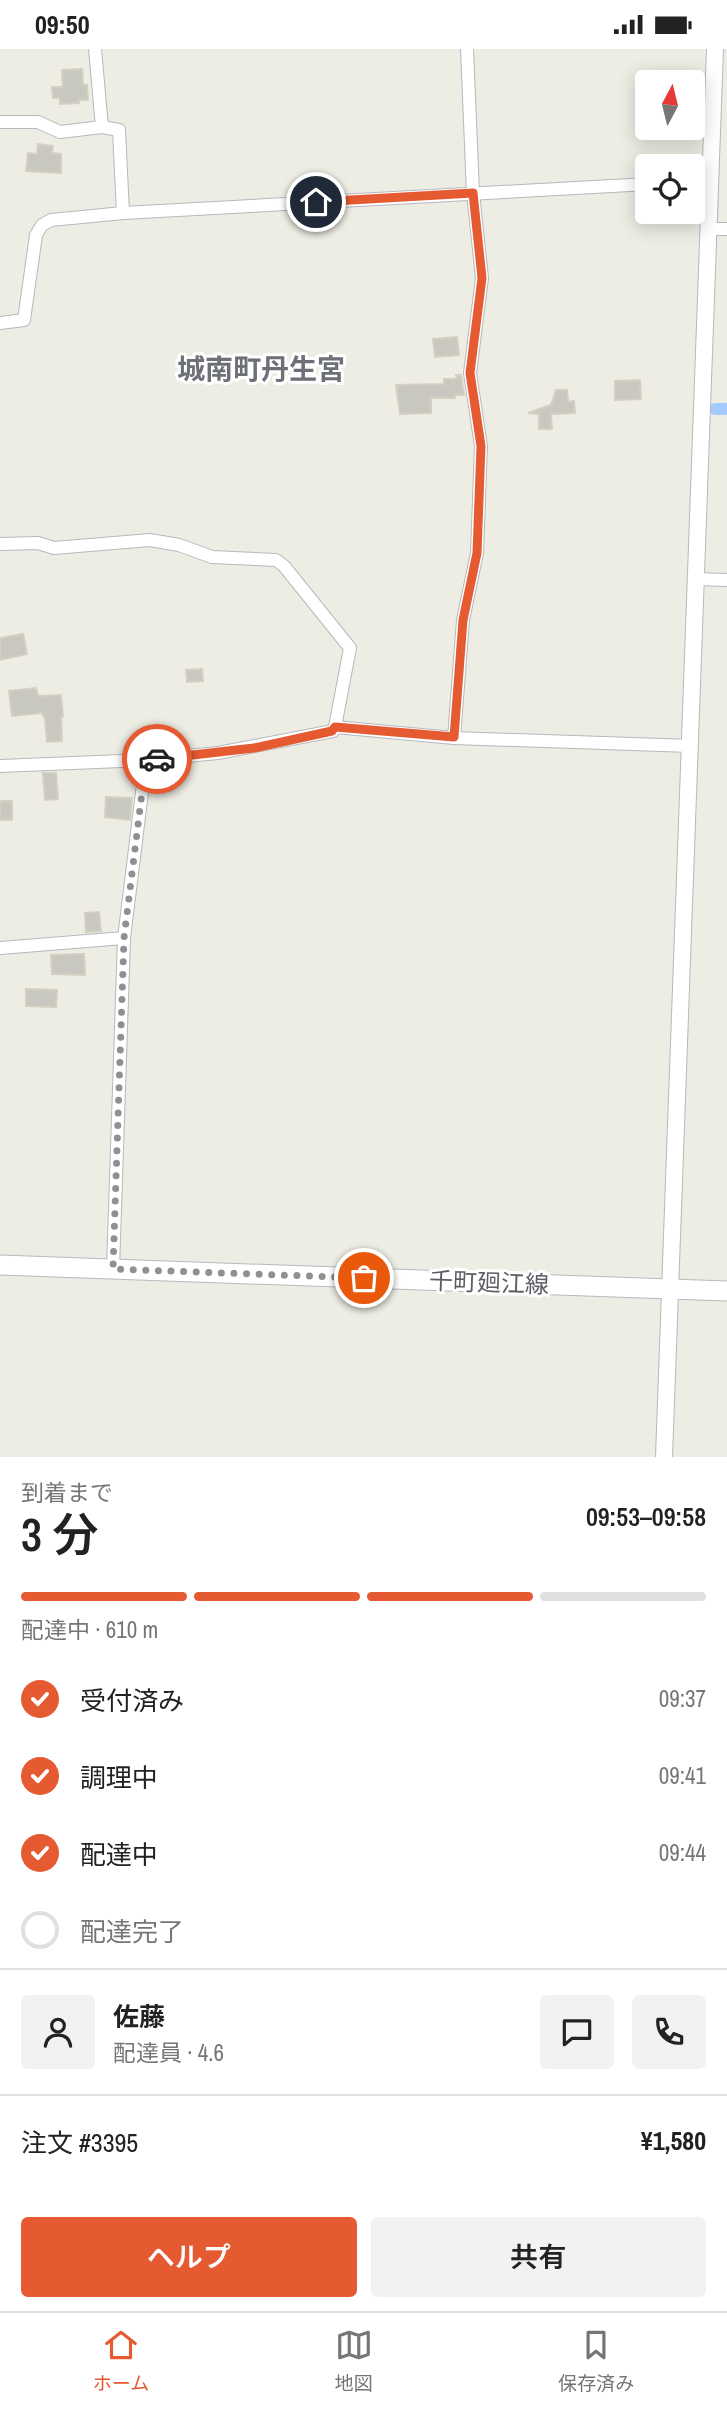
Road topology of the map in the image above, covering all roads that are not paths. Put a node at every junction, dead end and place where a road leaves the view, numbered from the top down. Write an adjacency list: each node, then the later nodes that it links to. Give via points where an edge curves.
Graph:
1 (94, 49): 5 (street)
2 (467, 49): 9 (street)
3 (715, 49): 7 (street)
4 (0, 122): 5 (street, via 38,122 60,132)
5 (102, 127): 10 (street, via 119,130)
6 (705, 181): 7 (street)
7 (711, 181): 11 (street)
8 (635, 185): 9 (street)
9 (473, 193): 10 (street); 18 (street, via 482,278 470,373 481,446 477,553 463,620)
10 (123, 213): 13 (street, via 41,225 24,320)
11 (709, 229): 12 (street); 15 (street)
12 (727, 229)
13 (0, 323)
14 (0, 544): 17 (street, via 38,543 54,548 150,540 212,557 276,560 349,648)
15 (695, 579): 16 (street); 19 (street)
16 (727, 580)
17 (335, 727): 18 (street); 20 (street, via 254,748)
18 (454, 737): 19 (street)
19 (691, 746): 26 (street)
20 (146, 760): 21 (street); 22 (street)
21 (0, 766)
22 (124, 938): 23 (street); 25 (street)
23 (0, 948)
24 (0, 1265): 25 (main road, 千町廻江線)
25 (113, 1269): 26 (main road, 千町廻江線)
26 (670, 1289): 27 (main road, 千町廻江線); 28 (street)
27 (727, 1291)
28 (664, 1457)

